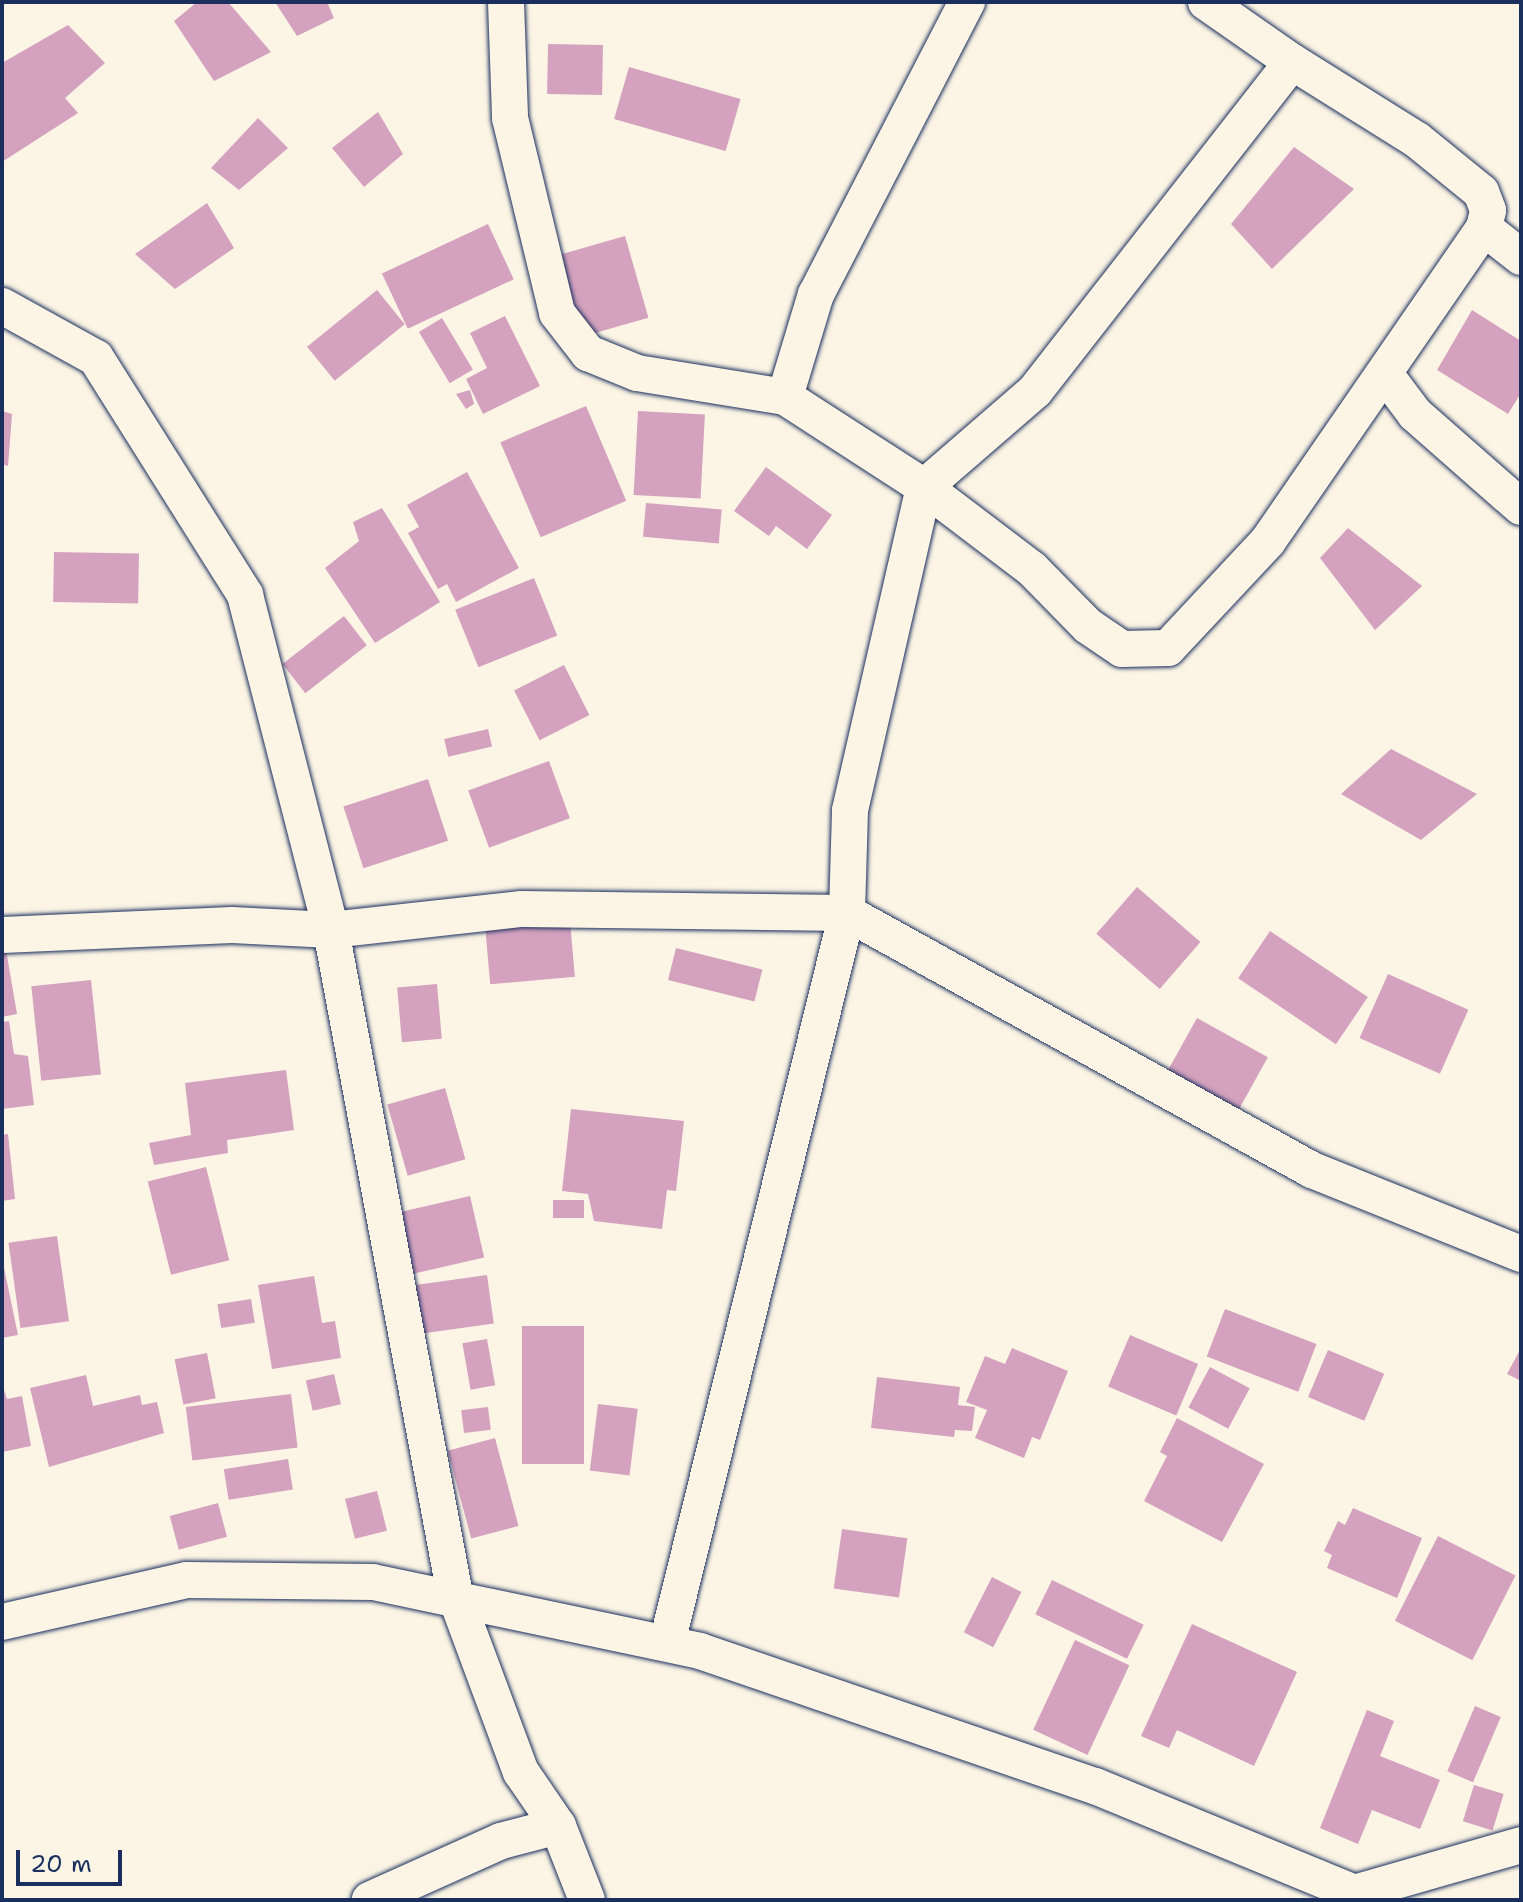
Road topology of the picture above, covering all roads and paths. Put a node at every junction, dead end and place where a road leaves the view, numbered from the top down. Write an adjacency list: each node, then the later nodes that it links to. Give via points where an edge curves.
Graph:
1 (506, 2): 9 (street, via 510,118 557,313 588,353 637,373)
2 (967, 2): 9 (street, via 816,294)
3 (1206, 2): 4 (street)
4 (1292, 62): 5 (street, via 1417,140 1481,192 1488,210); 10 (street, via 1035,391)
5 (1484, 228): 6 (street); 8 (street)
6 (1521, 257)
7 (2, 306): 13 (street, via 96,358 245,595)
8 (1385, 374): 10 (street, via 1268,541 1168,648 1122,649 1088,626 1032,569); 11 (street, via 1415,414)
9 (785, 397): 10 (street)
10 (924, 487): 12 (street, via 850,811)
11 (1521, 507)
12 (847, 913): 13 (street, via 522,909); 15 (street, via 1312,1170); 18 (street)
13 (331, 930): 14 (street, via 232,925); 16 (street)
14 (2, 935)
15 (1521, 1254)
16 (455, 1595): 17 (street, via 373,1582 187,1580); 18 (street); 19 (street, via 521,1772)
17 (2, 1622)
18 (667, 1643): 21 (street, via 931,1726 1080,1780)
19 (558, 1826): 22 (street, via 501,1841); 23 (street)
20 (1521, 1845): 21 (street)
21 (1350, 1896)
22 (370, 1900)
23 (587, 1900)

